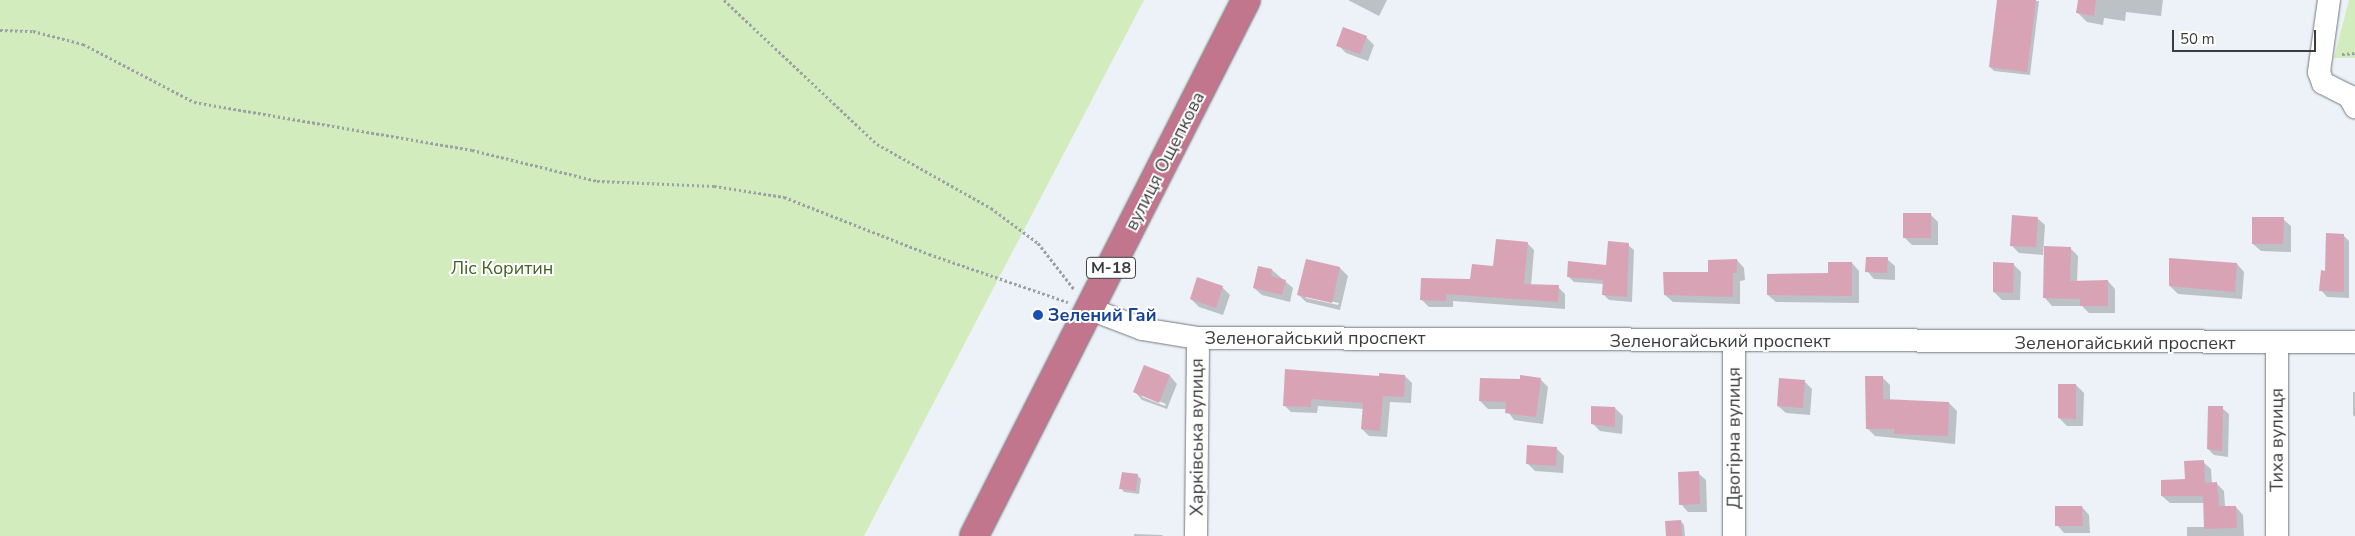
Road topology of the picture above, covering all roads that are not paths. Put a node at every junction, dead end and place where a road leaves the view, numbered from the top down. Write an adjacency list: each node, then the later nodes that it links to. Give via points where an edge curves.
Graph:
1 (1246, 0): 4 (highway, вулиця Ощепкова / М-18)
2 (2329, 0): 3 (street, via 2319,72 2323,83 2349,96)
3 (2355, 107)
4 (1090, 309): 5 (street, Зеленогайський проспект, via 1142,329); 9 (highway, вулиця Ощепкова / М-18)
5 (1198, 338): 6 (street, Зеленогайський проспект); 10 (street, Харківська вулиця)
6 (1734, 341): 8 (street, Зеленогайський проспект); 11 (street, Двогірна вулиця)
7 (2355, 342): 8 (street, Зеленогайський проспект)
8 (2277, 344): 12 (street, Тиха вулиця)
9 (974, 536)
10 (1196, 536)
11 (1734, 536)
12 (2277, 536)

